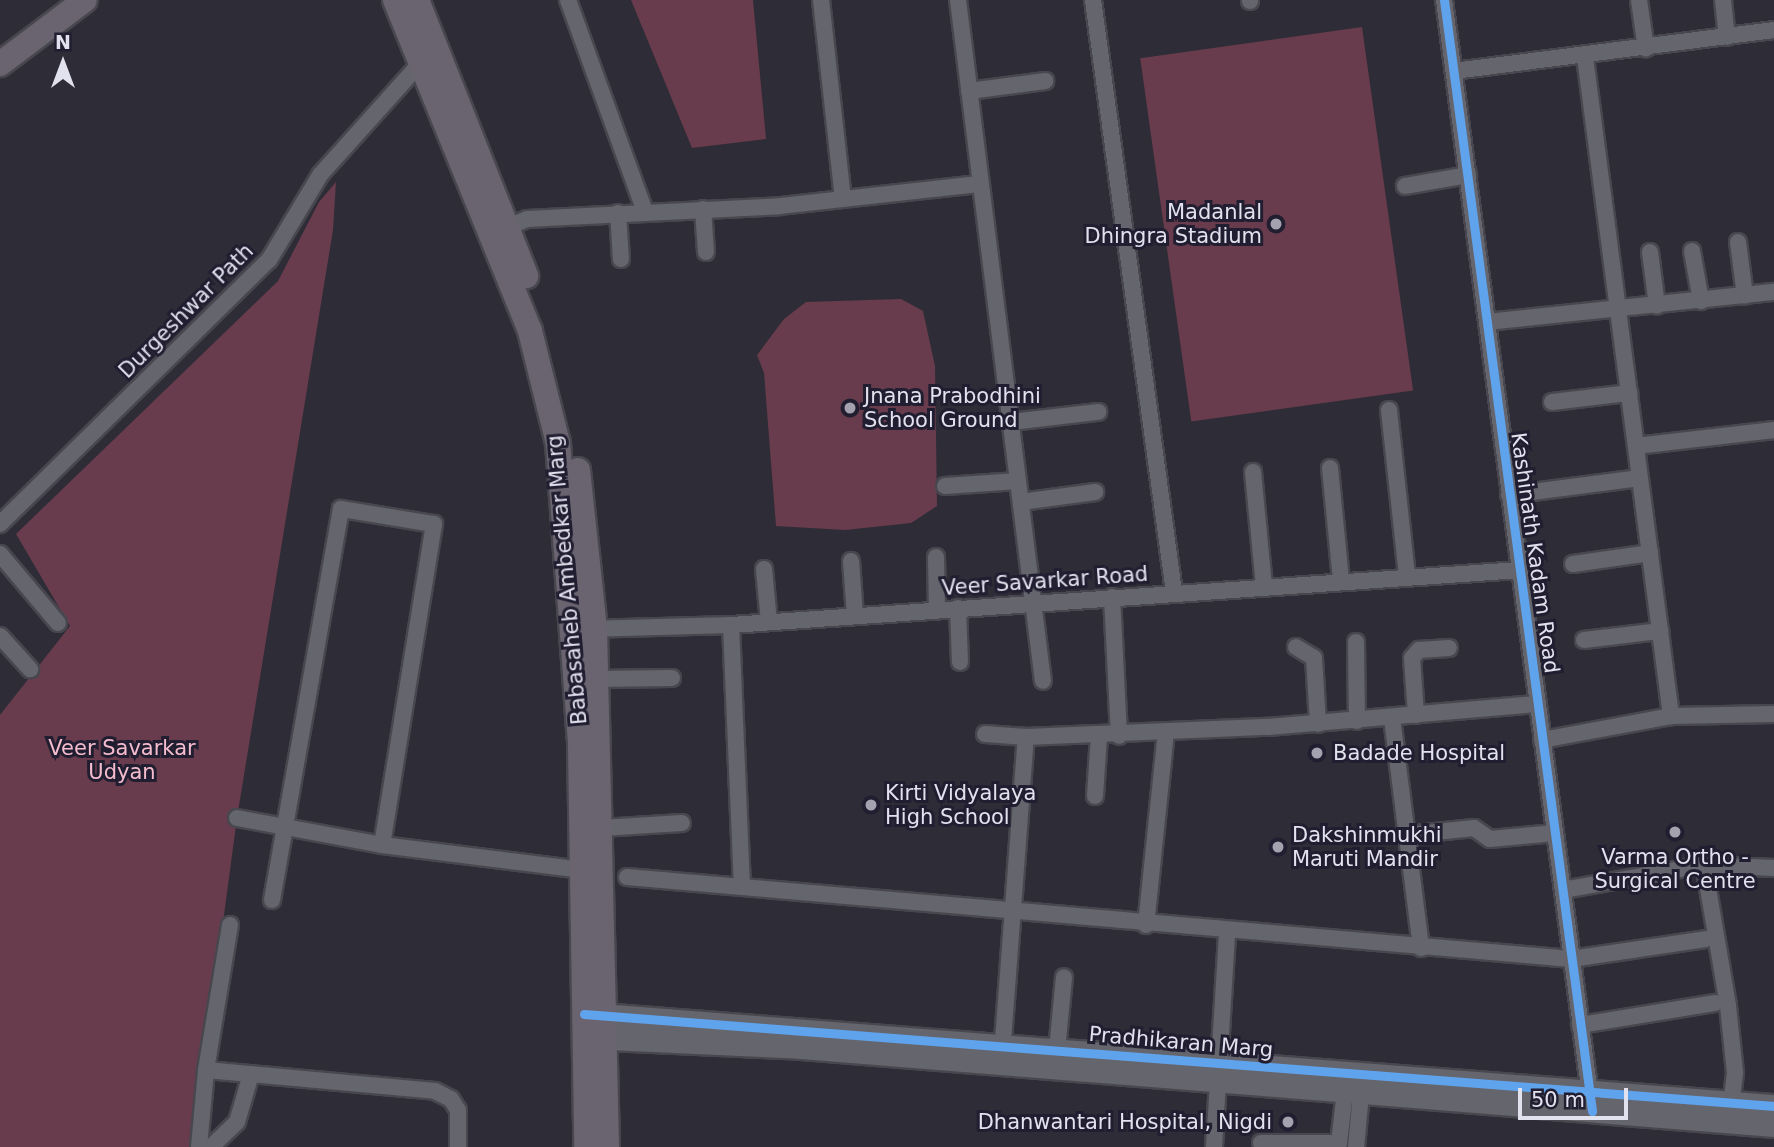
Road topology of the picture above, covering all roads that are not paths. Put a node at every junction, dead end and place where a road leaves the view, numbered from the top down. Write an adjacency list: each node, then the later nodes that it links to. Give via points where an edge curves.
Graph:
1 (85, 0): 15 (main road)
2 (412, 0): 13 (main road, Babasaheb Ambedkar Marg)
3 (568, 0): 24 (street)
4 (821, 0): 22 (street)
5 (958, 0): 18 (street)
6 (1093, 0): 64 (street)
7 (1444, 0): 16 (street, Kashinath Kadam Road)
8 (1639, 0): 12 (street)
9 (1723, 0): 11 (street)
10 (1774, 30): 11 (street)
11 (1727, 37): 12 (street)
12 (1646, 49): 14 (street)
13 (430, 55): 26 (main road, Babasaheb Ambedkar Marg); 53 (street, Durgeshwar Path, via 320,175 269,260)
14 (1585, 57): 16 (street); 36 (street)
15 (0, 64)
16 (1454, 71): 19 (street, Kashinath Kadam Road)
17 (1045, 81): 18 (street)
18 (969, 91): 20 (street)
19 (1468, 175): 21 (street); 37 (street, Kashinath Kadam Road)
20 (980, 184): 22 (street); 42 (street)
21 (1405, 186)
22 (843, 199): 23 (street)
23 (703, 209): 24 (street); 29 (street)
24 (645, 211): 25 (street)
25 (618, 213): 26 (street, via 527,219); 31 (street)
26 (500, 230): 73 (main road, Babasaheb Ambedkar Marg, via 551,405)
27 (1738, 242): 33 (street)
28 (1692, 251): 34 (street)
29 (706, 252)
30 (1650, 252): 35 (street)
31 (621, 259)
32 (1774, 292): 33 (street)
33 (1745, 296): 34 (street)
34 (1701, 301): 35 (street)
35 (1657, 306): 36 (street)
36 (1618, 310): 37 (street); 38 (street)
37 (1487, 322): 51 (street, Kashinath Kadam Road)
38 (1629, 393): 39 (street); 44 (street)
39 (1552, 402)
40 (1389, 410): 61 (street)
41 (1098, 412): 42 (street)
42 (1011, 422): 48 (street)
43 (1774, 430): 44 (street)
44 (1636, 446): 47 (street)
45 (1330, 468): 62 (street)
46 (1253, 472): 63 (street)
47 (1640, 478): 51 (street); 54 (street)
48 (1018, 481): 49 (street); 52 (street)
49 (945, 486)
50 (1095, 492): 52 (street)
51 (1509, 495): 60 (street, Kashinath Kadam Road)
52 (1021, 502): 66 (street)
53 (0, 524)
54 (1650, 552): 58 (street); 74 (street)
55 (0, 554): 70 (street)
56 (936, 557): 68 (street)
57 (851, 561): 69 (street)
58 (1573, 564)
59 (764, 569): 71 (street)
60 (1519, 570): 61 (street, Veer Savarkar Road); 85 (street, Kashinath Kadam Road)
61 (1407, 577): 62 (street, Veer Savarkar Road)
62 (1341, 581): 63 (street, Veer Savarkar Road)
63 (1264, 586): 64 (street, Veer Savarkar Road)
64 (1174, 592): 65 (street, Veer Savarkar Road)
65 (1112, 597): 66 (street, Veer Savarkar Road); 95 (street)
66 (1034, 603): 67 (street, Veer Savarkar Road); 84 (street)
67 (958, 608): 68 (street, Veer Savarkar Road); 80 (street)
68 (937, 610): 69 (street, Veer Savarkar Road)
69 (855, 616): 71 (street, Veer Savarkar Road)
70 (58, 622)
71 (769, 622): 72 (street, Veer Savarkar Road)
72 (731, 625): 73 (street, Veer Savarkar Road); 109 (street)
73 (584, 629): 83 (main road, Babasaheb Ambedkar Marg); 108 (main road, Babasaheb Ambedkar Marg)
74 (1660, 631): 76 (street); 88 (street)
75 (0, 636): 81 (street)
76 (1584, 640)
77 (1356, 642): 90 (street)
78 (1296, 647): 91 (street, via 1314,658)
79 (1449, 648): 87 (street, via 1419,650 1412,658)
80 (960, 662)
81 (30, 669)
82 (672, 678): 83 (street)
83 (596, 679): 102 (main road, Babasaheb Ambedkar Marg)
84 (1042, 681)
85 (1537, 704): 87 (street); 97 (street, Kashinath Kadam Road)
86 (1774, 715): 88 (street)
87 (1416, 716): 89 (street)
88 (1671, 716): 97 (street)
89 (1392, 718): 90 (street); 104 (street)
90 (1357, 721): 91 (street)
91 (1318, 724): 92 (street)
92 (1166, 733): 95 (street); 114 (street)
93 (985, 734): 96 (street)
94 (1099, 736): 95 (street); 96 (street); 98 (street)
95 (1119, 736)
96 (1026, 737): 112 (street)
97 (1542, 740): 103 (street, Kashinath Kadam Road)
98 (1095, 796)
99 (237, 818): 101 (street)
100 (682, 823): 102 (street)
101 (286, 828): 105 (street); 105 (street, via 341,509 434,524); 111 (street)
102 (601, 828): 108 (main road, Babasaheb Ambedkar Marg)
103 (1555, 833): 104 (street, via 1490,839 1474,828); 110 (street, Kashinath Kadam Road)
104 (1407, 835): 117 (street)
105 (382, 845): 108 (street)
106 (1703, 865): 107 (street); 110 (street); 130 (street, via 1728,1006 1735,1073)
107 (1774, 868)
108 (605, 873): 109 (street); 122 (main road, Babasaheb Ambedkar Marg)
109 (742, 885): 112 (street)
110 (1563, 890): 118 (street, Kashinath Kadam Road)
111 (272, 900)
112 (1013, 911): 114 (street); 124 (street)
113 (230, 925): 125 (street)
114 (1146, 925): 115 (street)
115 (1227, 932): 117 (street); 126 (street)
116 (1706, 939): 118 (street)
117 (1421, 948): 118 (street)
118 (1571, 959): 121 (street, Kashinath Kadam Road)
119 (1065, 976): 123 (street)
120 (1715, 1003): 121 (street)
121 (1580, 1025): 129 (street, Kashinath Kadam Road)
122 (596, 1026): 124 (street, Pradhikaran Marg); 137 (main road, Babasaheb Ambedkar Marg); 138 (main road, Babasaheb Ambedkar Marg)
123 (1057, 1050): 124 (street, Pradhikaran Marg); 126 (street, Pradhikaran Marg)
124 (1002, 1054): 126 (street, Pradhikaran Marg)
125 (206, 1070): 127 (street); 134 (street)
126 (1220, 1071): 128 (street, Pradhikaran Marg); 139 (street)
127 (251, 1074): 135 (street, via 237,1122); 136 (street, via 435,1091 451,1099 458,1110)
128 (1356, 1086): 129 (street, Pradhikaran Marg); 133 (street, via 1339,1143); 140 (street)
129 (1591, 1102): 130 (street, Pradhikaran Marg); 132 (street, Pradhikaran Marg)
130 (1731, 1104): 131 (street, Pradhikaran Marg)
131 (1774, 1106)
132 (1774, 1125)
133 (1261, 1143)
134 (199, 1147)
135 (211, 1147)
136 (458, 1147)
137 (586, 1147)
138 (607, 1147)
139 (1214, 1147)
140 (1356, 1147)

